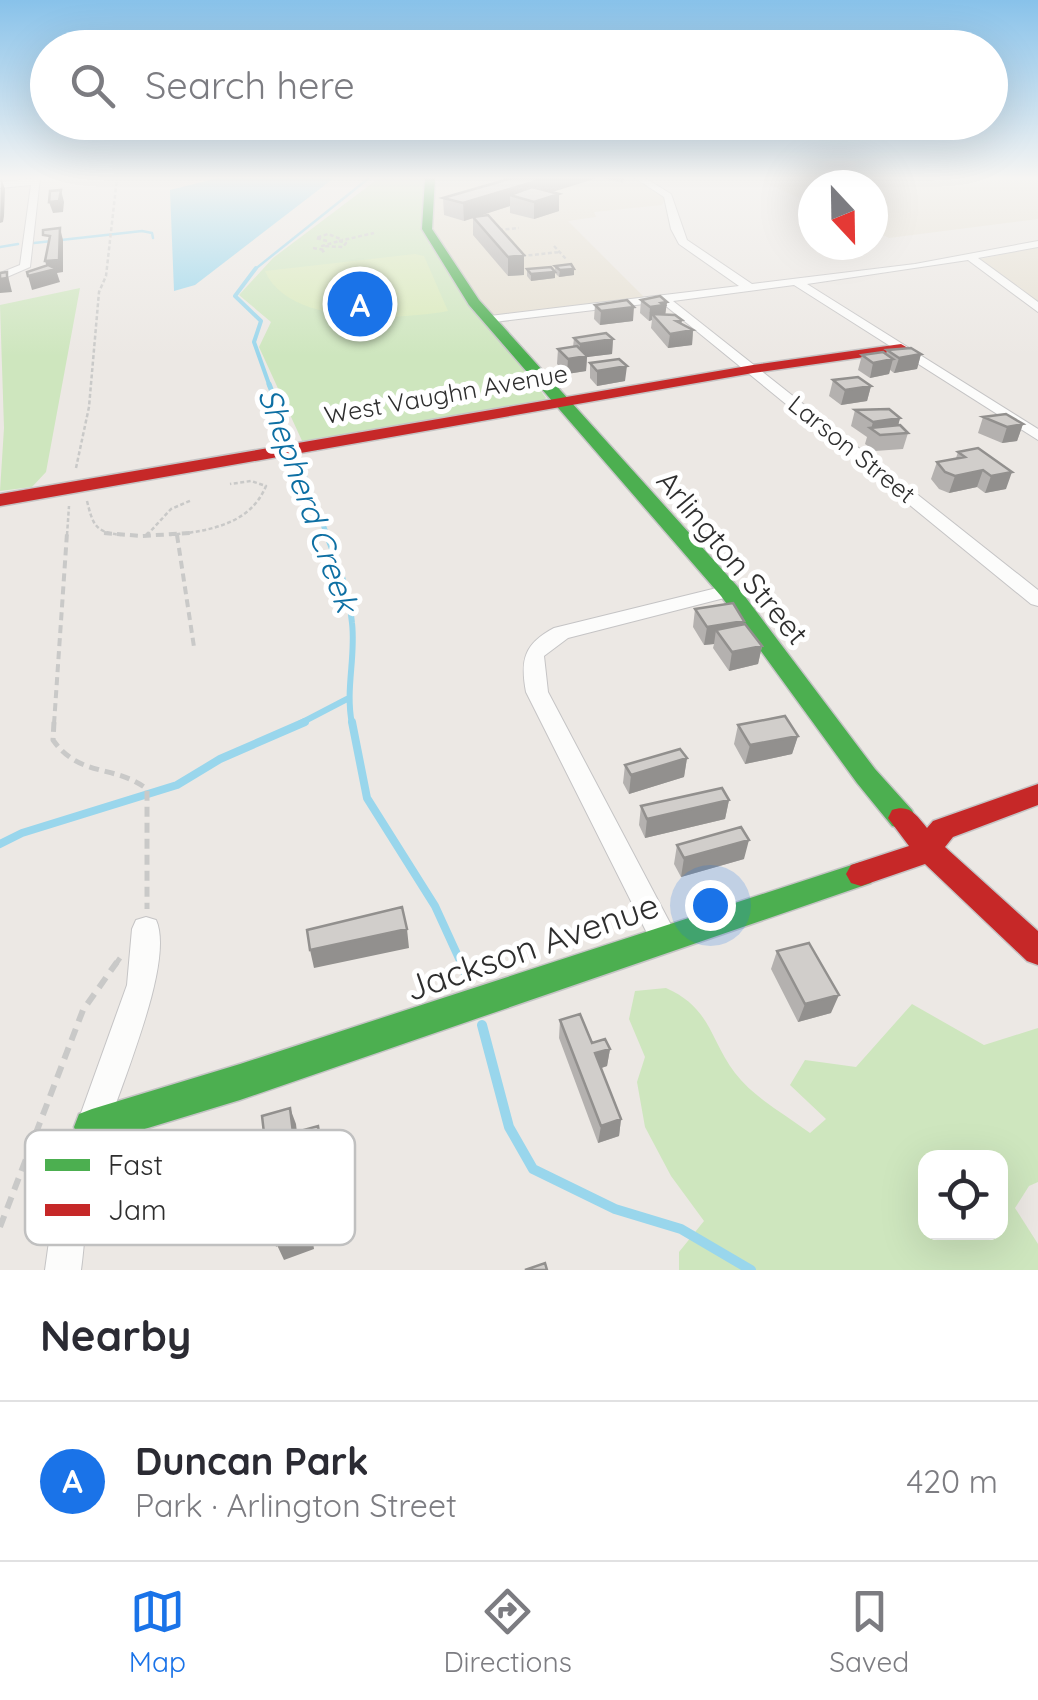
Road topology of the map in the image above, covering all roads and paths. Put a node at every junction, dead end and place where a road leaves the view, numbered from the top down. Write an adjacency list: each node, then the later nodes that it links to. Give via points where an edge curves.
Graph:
1 (28, 237): 18 (street, via 25,267)
2 (111, 237): 28 (path)
3 (318, 237): 9 (path)
4 (335, 237): 8 (path)
5 (354, 237): 8 (path)
6 (431, 237): 23 (street, Arlington Street)
7 (680, 237): 20 (street)
8 (341, 240): 9 (path); 13 (path, via 346,243)
9 (329, 242): 13 (path)
10 (1038, 244): 16 (street)
11 (554, 246): 14 (path)
12 (313, 248): 13 (path)
13 (323, 249)
14 (560, 252): 15 (path); 17 (path)
15 (522, 256)
16 (970, 257): 19 (street); 22 (street)
17 (566, 259)
18 (0, 276)
19 (796, 282): 20 (street); 24 (street)
20 (750, 288): 21 (street)
21 (664, 299): 23 (street); 25 (street, Larson Street)
22 (1038, 308)
23 (490, 320): 26 (street, Arlington Street)
24 (902, 348): 25 (street, West Vaughn Avenue); 27 (street)
25 (753, 369): 26 (street, West Vaughn Avenue); 37 (street, Larson Street)
26 (559, 402): 32 (street, West Vaughn Avenue); 36 (street, Arlington Street)
27 (1038, 436)
28 (75, 472)
29 (230, 484): 34 (path, via 258,482 265,494 242,516)
30 (85, 491): 35 (path, via 100,532)
31 (70, 493): 41 (path, via 53,740 70,761 147,789)
32 (0, 500)
33 (192, 500): 35 (path, via 167,512)
34 (177, 535): 35 (path); 38 (path)
35 (146, 536)
36 (729, 591): 40 (street, Arlington Street); 42 (street, via 643,610 542,642 533,652 537,692)
37 (1038, 600)
38 (194, 646)
39 (1038, 794): 40 (street, Jackson Avenue, via 942,829)
40 (930, 851): 42 (street, Jackson Avenue); 43 (street, Arlington Street)
41 (146, 930): 44 (street, via 142,985); 45 (path, via 82,1010)
42 (665, 940): 44 (street, Jackson Avenue)
43 (1038, 951)
44 (92, 1127): 46 (street)
45 (37, 1130)
46 (91, 1130)
47 (25, 1161): 48 (path)
48 (0, 1227)
49 (67, 1245): 50 (street)
50 (63, 1270)

